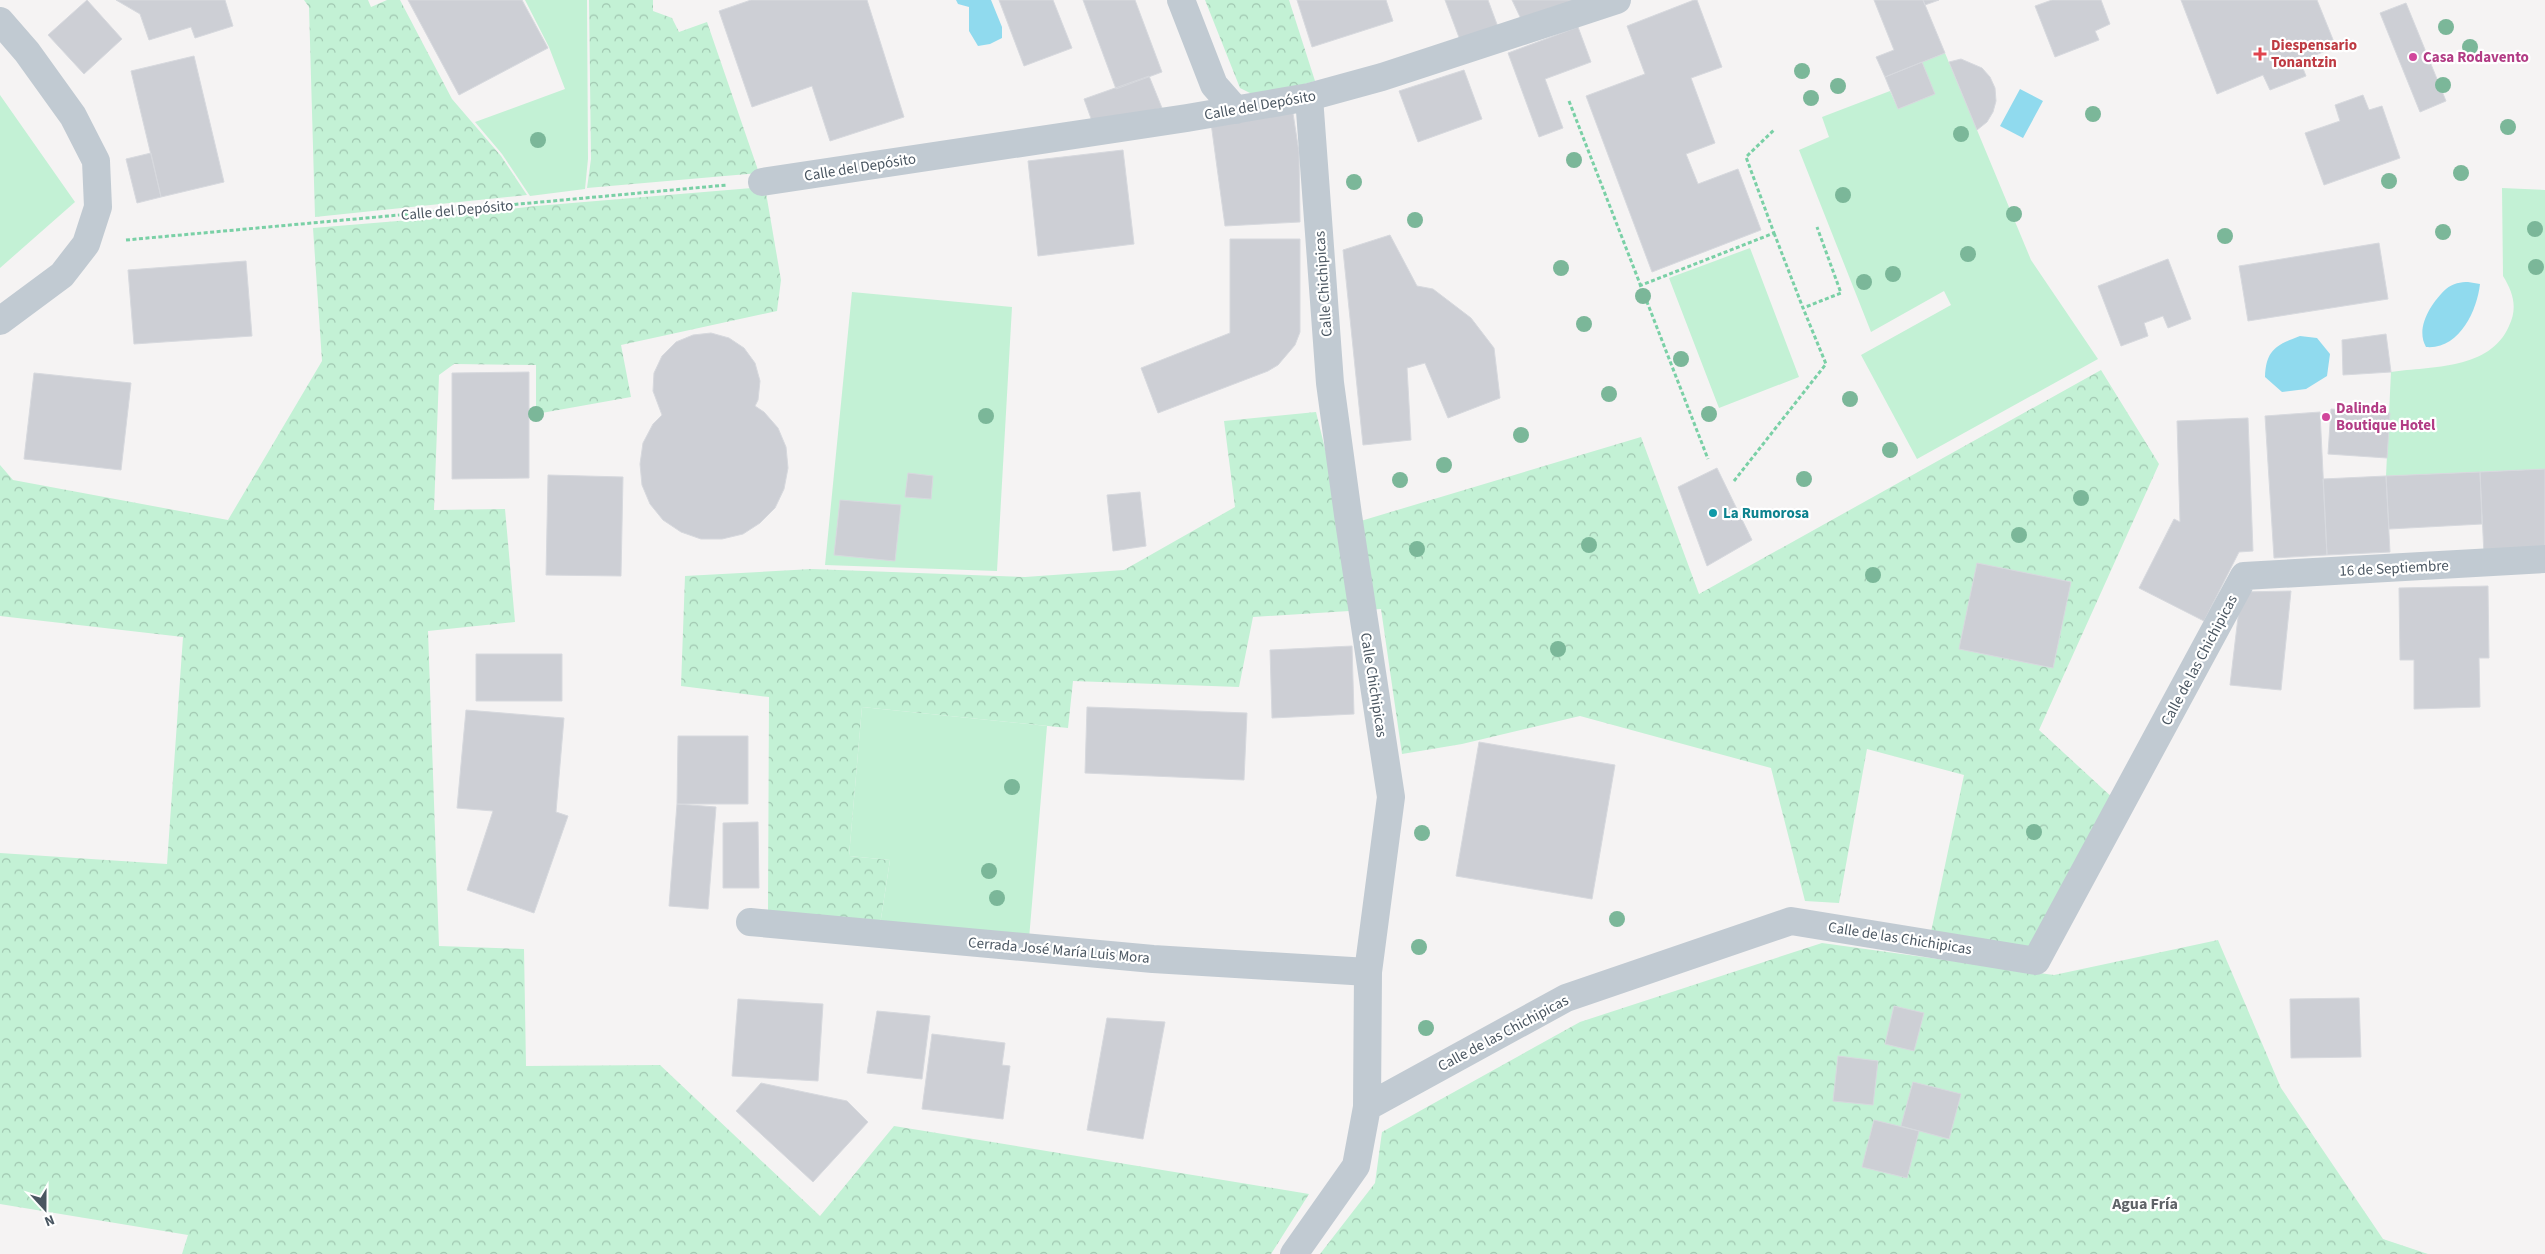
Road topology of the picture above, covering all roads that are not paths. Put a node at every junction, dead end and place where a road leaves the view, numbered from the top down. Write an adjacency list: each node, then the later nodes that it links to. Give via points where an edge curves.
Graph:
1 (1181, 0): 5 (street, via 1214,85)
2 (1617, 0): 4 (street, Calle del Depósito, via 1382,77)
3 (0, 21): 7 (street, via 27,52 72,116 96,161 98,207 86,244 62,275)
4 (1309, 97): 5 (street, Calle del Depósito); 11 (street, Calle Chichipicas, via 1330,383 1392,797)
5 (1236, 110): 6 (street, Calle del Depósito)
6 (762, 182)
7 (0, 321)
8 (2545, 560): 9 (street, 16 de Septiembre)
9 (2244, 576): 12 (street, Calle de las Chichipicas, via 2036,961 1791,920 1566,998)
10 (750, 922): 11 (street, Cerrada José María Luis Mora, via 1152,959)
11 (1368, 972): 12 (street, Calle Chichipicas)
12 (1367, 1107): 13 (street, Calle Chichipicas, via 1356,1166)
13 (1294, 1254)

